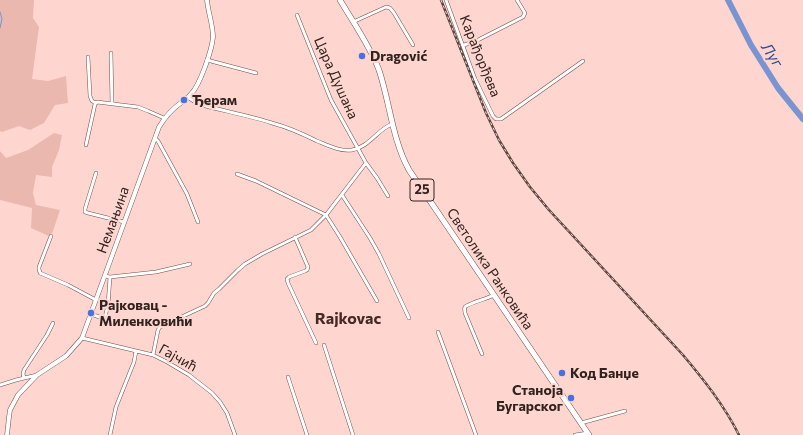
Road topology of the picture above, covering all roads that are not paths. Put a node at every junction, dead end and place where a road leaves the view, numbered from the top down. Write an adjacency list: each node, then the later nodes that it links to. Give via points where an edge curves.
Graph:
1 (207, 0): 11 (street, Немањина, via 213,37)
2 (340, 0): 6 (main road, Светолика Ранковића / 25)
3 (446, 0): 8 (street, Карађорђева)
4 (517, 0): 8 (street, via 525,13 523,17)
5 (297, 15): 21 (street, Цара Душана, via 331,100)
6 (353, 22): 7 (street, via 386,7 390,8); 18 (main road, Светолика Ранковића / 25, via 378,68)
7 (413, 45)
8 (464, 45): 12 (street, Карађорђева, via 481,92 496,120 501,119)
9 (111, 53): 16 (street)
10 (88, 57): 15 (street, via 90,96)
11 (207, 60): 13 (street); 14 (street, Немањина, via 197,87)
12 (583, 60)
13 (256, 73)
14 (188, 98): 17 (street, Немањина); 21 (street, via 198,104 273,123 338,149 350,151)
15 (96, 103): 16 (street); 20 (street)
16 (112, 104): 17 (street, via 142,108)
17 (164, 118): 19 (street, Немањина)
18 (392, 124): 21 (street); 35 (main road, Светолика Ранковића / 25, via 400,152 409,170)
19 (155, 138): 28 (street, Немањина); 29 (street, via 187,194)
20 (86, 145)
21 (358, 148): 22 (street, Цара Душана)
22 (366, 163): 25 (street); 26 (street, Цара Душана)
23 (96, 172): 28 (street, via 85,212)
24 (237, 174): 27 (street)
25 (342, 195): 27 (street); 39 (street, via 379,254)
26 (388, 196)
27 (326, 215): 31 (street, via 311,230); 37 (street)
28 (124, 222): 33 (street, Немањина)
29 (198, 222)
30 (51, 236): 36 (street, via 39,267 40,273)
31 (296, 237): 43 (street, via 308,267 307,270 289,277 288,283); 47 (street, via 245,264 212,295 205,306 160,327)
32 (190, 264): 34 (street, via 156,272)
33 (105, 276): 34 (street); 36 (street, Немањина)
34 (110, 277): 38 (street, via 106,317)
35 (494, 295): 46 (street, via 466,305 464,309); 53 (main road, Светолика Ранковића / 25)
36 (96, 300): 38 (street, Немањина)
37 (377, 301)
38 (91, 314): 42 (street, Немањина)
39 (409, 318)
40 (53, 323): 50 (street, via 24,370)
41 (438, 332): 60 (street)
42 (82, 338): 45 (street, Гајчић); 48 (street, Немањина, via 66,356)
43 (316, 343)
44 (324, 345): 59 (street)
45 (136, 351): 47 (street, Гајчић); 56 (street, via 116,407)
46 (482, 354)
47 (153, 355): 57 (street, Гајчић, via 190,375 212,393 225,408)
48 (37, 375): 50 (street); 55 (street, Немањина, via 13,403)
49 (288, 377): 58 (street)
50 (24, 378): 51 (street)
51 (0, 385)
52 (625, 411): 53 (street)
53 (582, 423): 54 (main road, Светолика Ранковића / 25)
54 (589, 434): 61 (street)
55 (7, 435)
56 (110, 435)
57 (235, 435)
58 (307, 435)
59 (353, 435)
60 (476, 435)
61 (576, 435)

